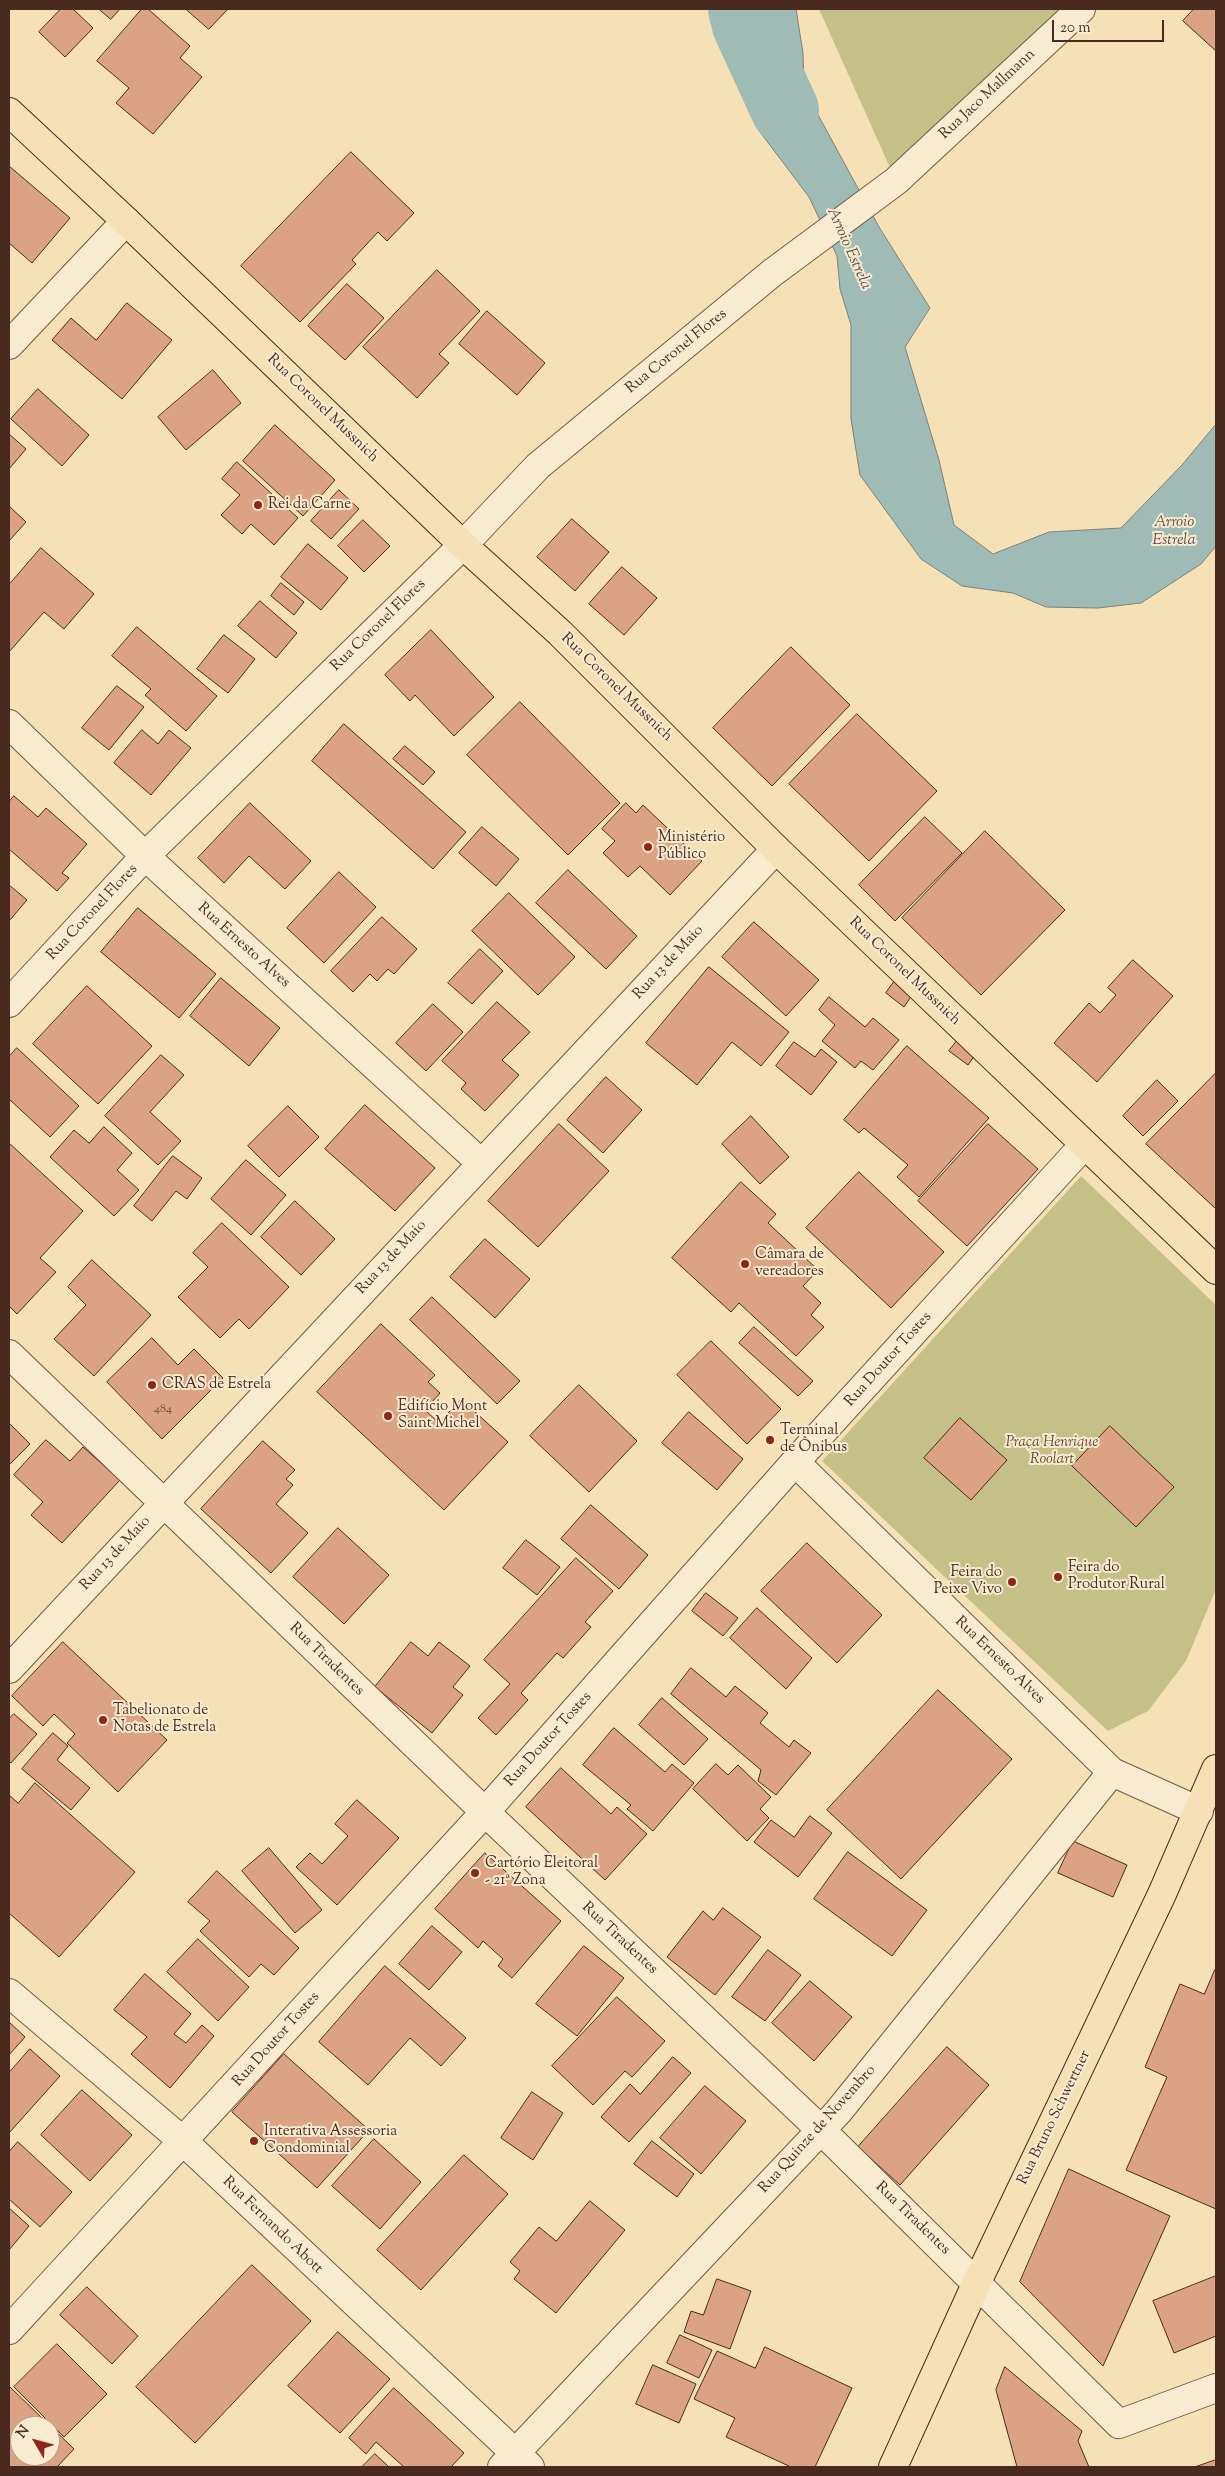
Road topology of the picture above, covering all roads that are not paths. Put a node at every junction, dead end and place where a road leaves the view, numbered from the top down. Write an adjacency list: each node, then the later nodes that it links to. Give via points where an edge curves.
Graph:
1 (1080, 9): 4 (street, Rua Jaco Mallmann, via 896,181)
2 (9, 112): 3 (main road, Rua Coronel Mussnich)
3 (126, 221): 5 (street); 6 (main road, Rua Coronel Mussnich)
4 (772, 273): 6 (street, Rua Coronel Flores, via 538,466)
5 (9, 346)
6 (463, 545): 8 (main road, Rua Coronel Mussnich, via 560,633); 9 (street, Rua Coronel Flores)
7 (9, 724): 9 (street, Rua Ernesto Alves)
8 (776, 848): 11 (main road, Rua Coronel Mussnich); 12 (street, Rua 13 de Maio)
9 (145, 856): 10 (street, Rua Coronel Flores); 12 (street, Rua Ernesto Alves)
10 (9, 1003)
11 (1084, 1145): 13 (main road, Rua Coronel Mussnich); 15 (street, Rua Doutor Tostes)
12 (481, 1163): 16 (street, Rua 13 de Maio)
13 (1216, 1270)
14 (9, 1354): 16 (street, Rua Tiradentes)
15 (795, 1462): 19 (street, Rua Ernesto Alves); 20 (street, Rua Doutor Tostes)
16 (164, 1502): 17 (street, Rua 13 de Maio); 20 (street, Rua Tiradentes)
17 (9, 1669)
18 (1216, 1768): 21 (main road, Rua Bruno Schwertner)
19 (1112, 1772): 21 (street, Rua Ernesto Alves); 23 (street, Rua Quinze de Novembro)
20 (485, 1812): 23 (street, Rua Tiradentes); 24 (street, Rua Doutor Tostes)
21 (1199, 1812): 25 (main road, Rua Bruno Schwertner)
22 (9, 1992): 24 (street, Rua Fernando Abott)
23 (822, 2131): 25 (street, Rua Tiradentes); 28 (street, Rua Quinze de Novembro)
24 (184, 2142): 26 (street, Rua Doutor Tostes); 28 (street, Rua Fernando Abott)
25 (977, 2282): 27 (street, Rua Tiradentes, via 1119,2424); 29 (main road, Rua Bruno Schwertner)
26 (9, 2330)
27 (1216, 2388)
28 (515, 2462)
29 (893, 2467)

